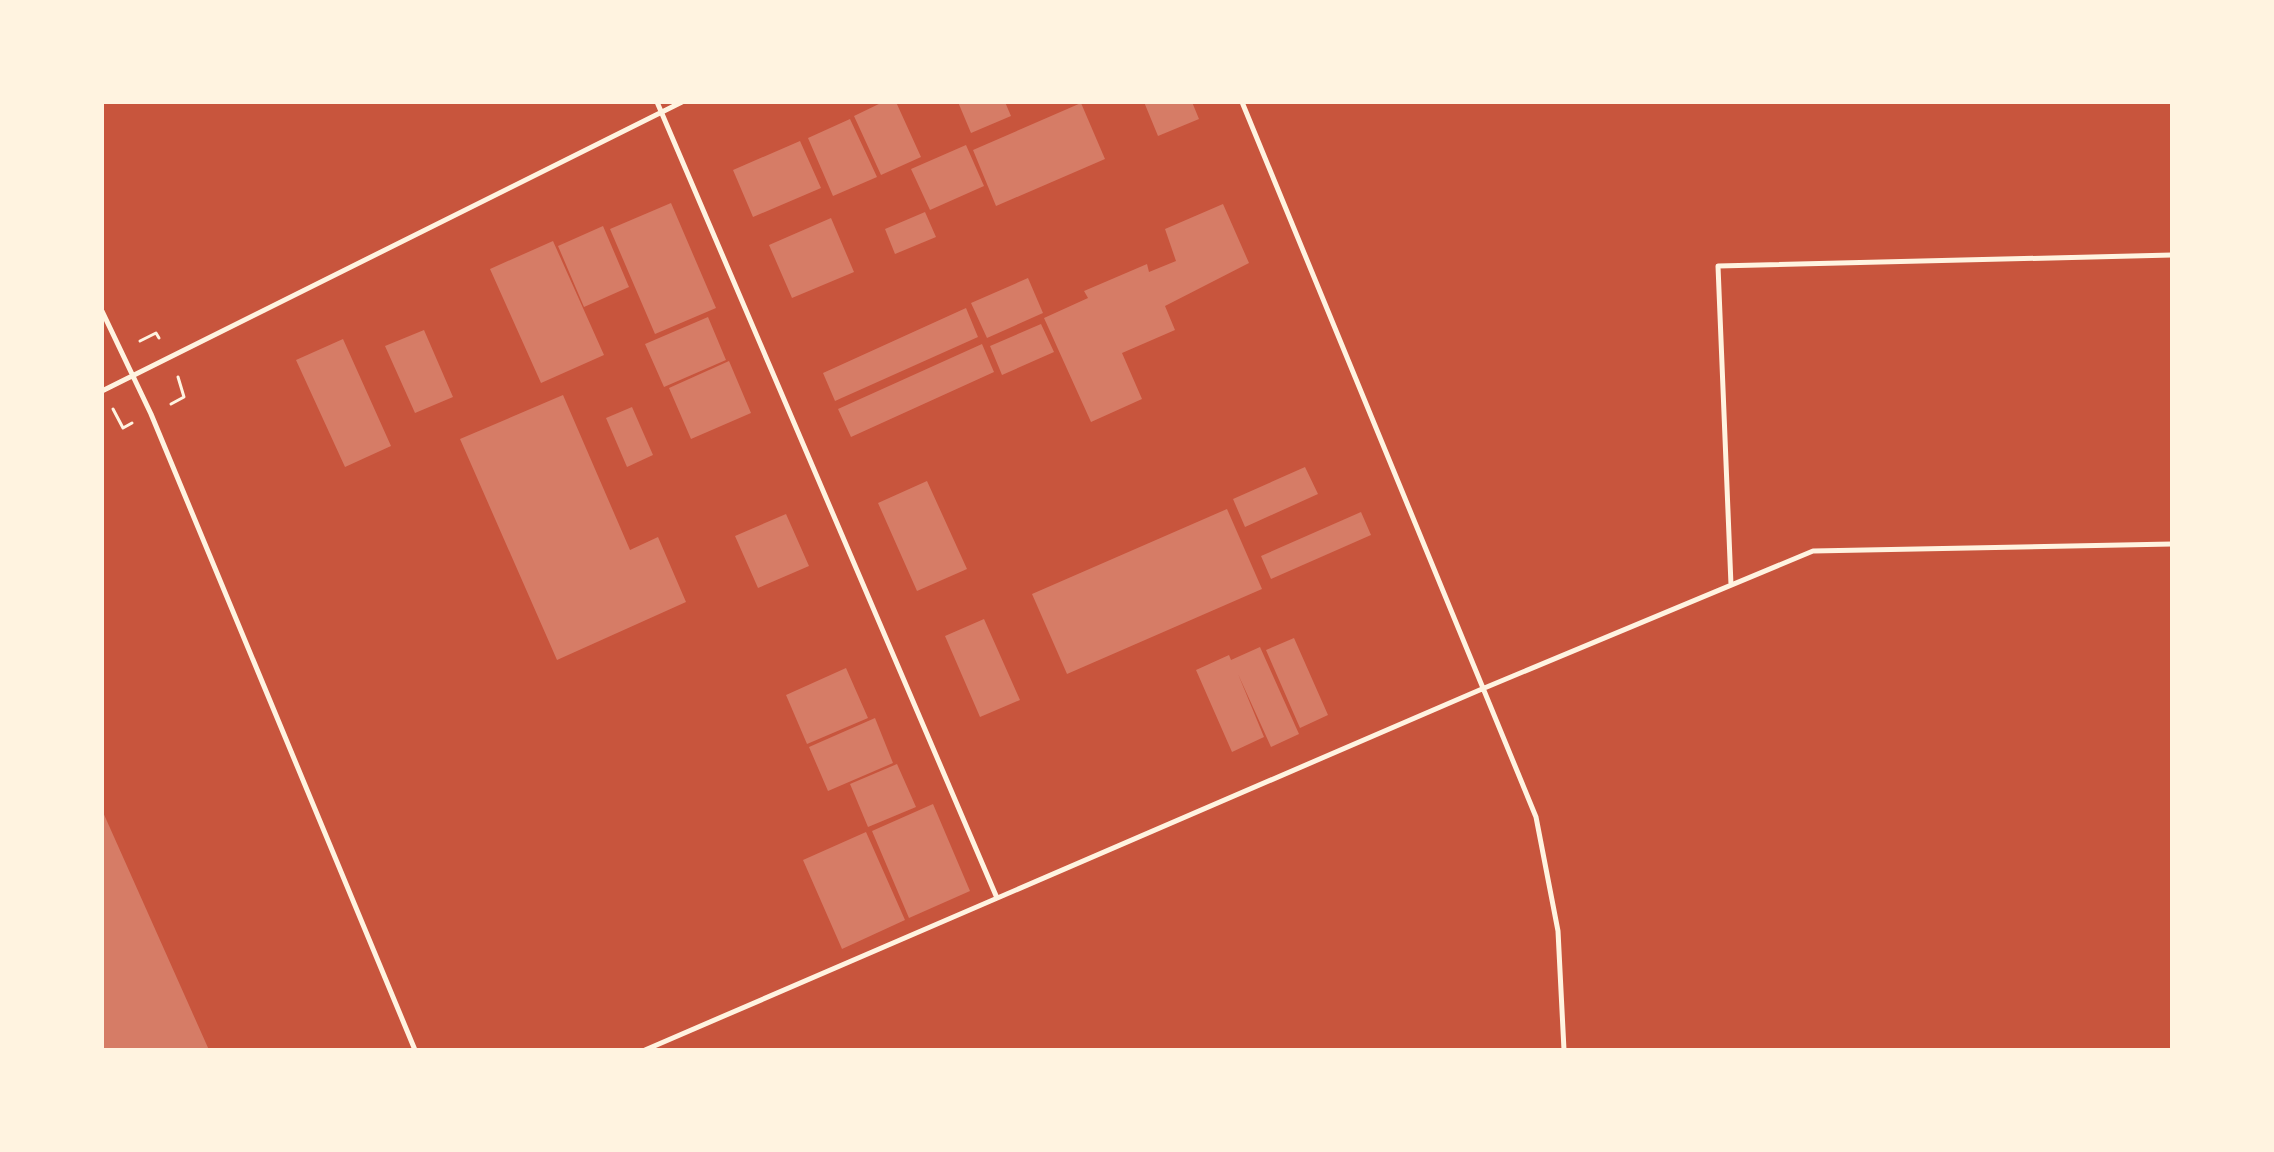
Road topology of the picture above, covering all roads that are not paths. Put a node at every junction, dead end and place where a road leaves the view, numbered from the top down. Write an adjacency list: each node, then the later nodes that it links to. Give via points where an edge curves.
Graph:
1 (657, 102): 4 (street)
2 (682, 102): 4 (street)
3 (1242, 102): 11 (street)
4 (661, 112): 7 (street); 12 (street)
5 (2172, 255): 10 (street, via 1718,266)
6 (102, 311): 7 (street)
7 (132, 376): 8 (street); 13 (street, via 151,414)
8 (102, 391)
9 (2172, 544): 10 (street, via 1813,551)
10 (1731, 585): 11 (street)
11 (1482, 689): 12 (street); 15 (street, via 1536,817 1558,931)
12 (997, 898): 14 (street)
13 (415, 1050)
14 (645, 1050)
15 (1564, 1050)

